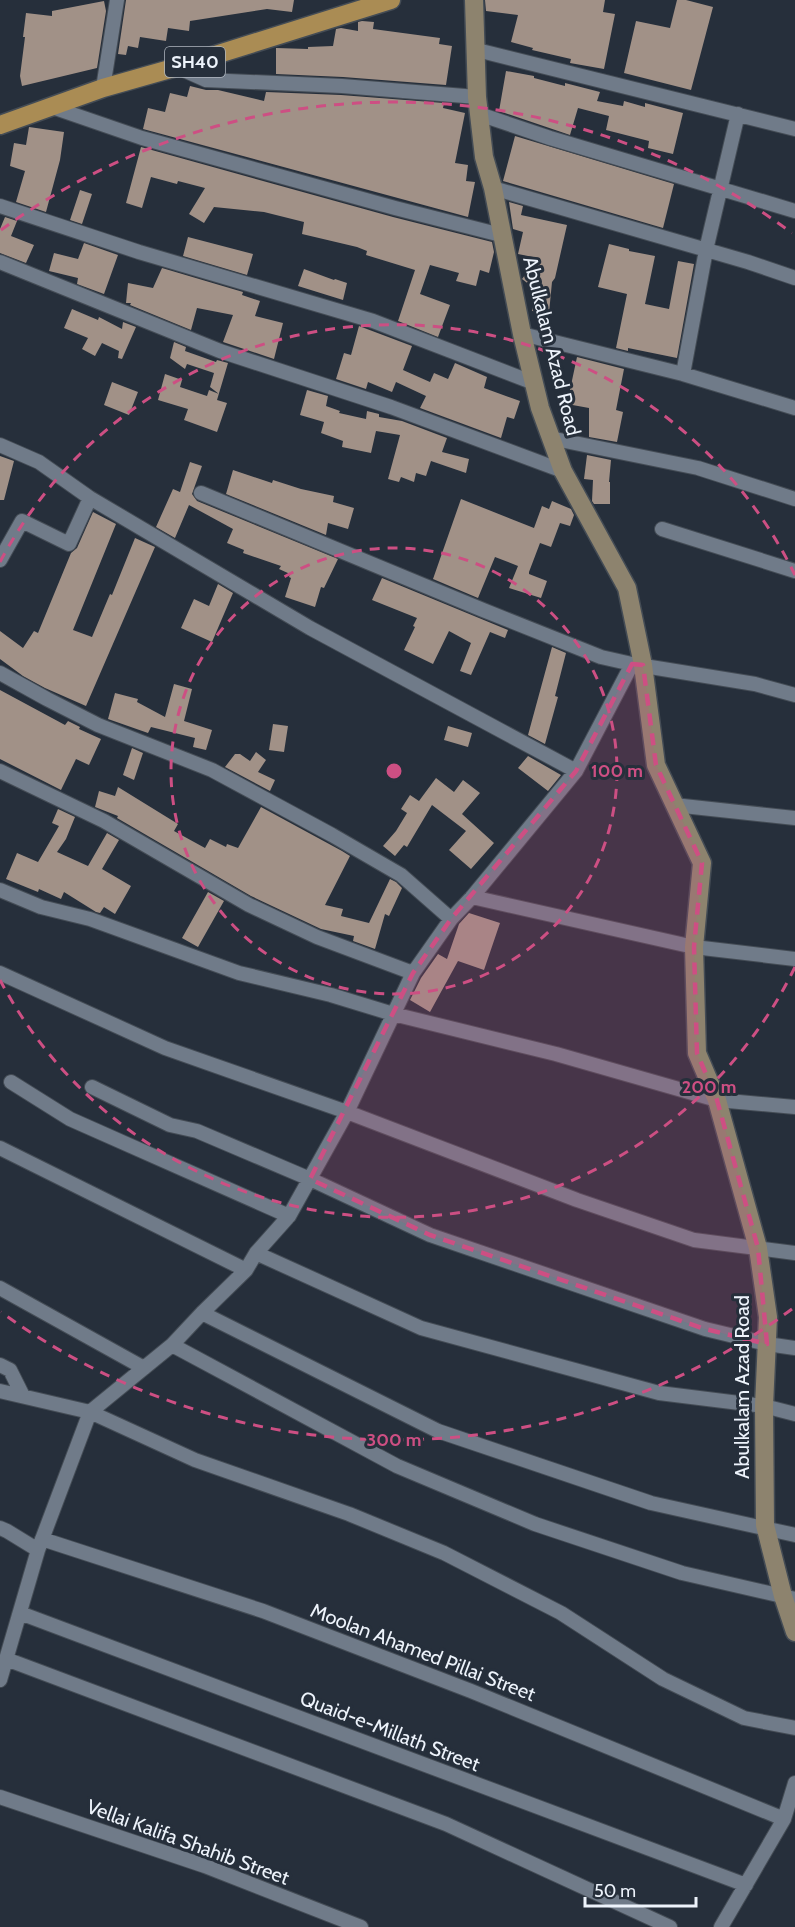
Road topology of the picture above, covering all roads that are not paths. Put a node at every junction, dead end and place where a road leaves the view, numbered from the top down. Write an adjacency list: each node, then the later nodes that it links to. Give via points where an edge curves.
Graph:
1 (117, 0): 6 (street)
2 (391, 0): 5 (main road, SH40)
3 (474, 0): 4 (main road, Abulkalam Azad Road)
4 (477, 50): 8 (main road, Abulkalam Azad Road); 9 (street)
5 (177, 68): 6 (main road, SH40); 8 (street, via 206,80 342,87)
6 (103, 88): 7 (main road, SH40)
7 (49, 106): 10 (main road, SH40); 16 (street, via 142,138)
8 (478, 106): 12 (main road, Abulkalam Azad Road, via 484,157); 13 (street, via 550,138)
9 (738, 114): 11 (street); 13 (street)
10 (0, 125)
11 (795, 129)
12 (493, 188): 16 (main road, Abulkalam Azad Road); 17 (street)
13 (721, 188): 15 (street); 17 (street)
14 (0, 206): 22 (street, via 372,321)
15 (795, 211)
16 (501, 235): 20 (main road, Abulkalam Azad Road)
17 (706, 250): 19 (street); 21 (street)
18 (0, 262): 26 (street, via 220,351 392,407)
19 (795, 278)
20 (522, 334): 21 (street); 22 (main road, Abulkalam Azad Road)
21 (683, 374): 23 (street)
22 (534, 383): 24 (main road, Abulkalam Azad Road)
23 (795, 408)
24 (550, 438): 26 (main road, Abulkalam Azad Road); 29 (street, via 698,468)
25 (0, 445): 28 (street, via 39,462)
26 (563, 471): 33 (main road, Abulkalam Azad Road, via 627,588)
27 (201, 493): 33 (street, via 601,657)
28 (90, 498): 31 (street, via 69,544 22,520); 37 (street, via 310,628)
29 (795, 499)
30 (662, 529): 32 (street)
31 (0, 561)
32 (795, 571)
33 (638, 664): 35 (street, via 755,684); 37 (street); 38 (main road, Abulkalam Azad Road, via 656,765)
34 (0, 673): 42 (street, via 98,724 212,771 332,835 401,874)
35 (795, 695)
36 (0, 771): 46 (street, via 104,820 317,938)
37 (576, 771): 41 (street)
38 (674, 805): 39 (street); 43 (main road, Abulkalam Azad Road, via 702,863)
39 (795, 818)
40 (0, 890): 47 (street, via 238,973)
41 (472, 897): 42 (street); 43 (street)
42 (451, 919): 46 (street)
43 (694, 946): 44 (street); 50 (main road, Abulkalam Azad Road, via 698,1053)
44 (795, 959)
45 (0, 973): 52 (street, via 165,1048)
46 (413, 973): 47 (street)
47 (393, 1014): 50 (street); 52 (street)
48 (11, 1082): 55 (street, via 70,1119)
49 (92, 1087): 54 (street, via 170,1125 197,1131)
50 (717, 1100): 51 (street); 56 (main road, Abulkalam Azad Road)
51 (795, 1107)
52 (347, 1112): 54 (street); 56 (street, via 694,1240)
53 (0, 1148): 59 (street)
54 (310, 1179): 55 (street); 62 (street, via 430,1235 705,1329)
55 (289, 1216): 57 (street)
56 (758, 1248): 58 (street); 62 (main road, Abulkalam Azad Road, via 768,1317)
57 (255, 1253): 59 (street); 69 (street, via 421,1328 659,1393)
58 (795, 1253)
59 (246, 1270): 61 (street)
60 (0, 1288): 66 (street)
61 (202, 1313): 63 (street); 73 (street, via 438,1431 651,1503)
62 (767, 1344): 64 (street); 69 (main road, Abulkalam Azad Road)
63 (172, 1345): 66 (street); 76 (street, via 397,1466 535,1524 682,1574)
64 (795, 1348)
65 (0, 1365): 68 (street, via 10,1370)
66 (144, 1368): 70 (street)
67 (0, 1391): 68 (street)
68 (23, 1396): 70 (street)
69 (764, 1406): 71 (street); 73 (main road, Abulkalam Azad Road)
70 (90, 1412): 75 (street); 81 (street, via 195,1460 349,1514 444,1553 561,1612 663,1679 744,1718)
71 (795, 1414)
72 (0, 1528): 75 (street, Moolan Ahamed Pillai Street)
73 (766, 1528): 74 (street); 76 (main road, Abulkalam Azad Road)
74 (795, 1535)
75 (40, 1544): 77 (street); 84 (street, Moolan Ahamed Pillai Street, via 263,1611)
76 (789, 1597): 78 (main road, Abulkalam Azad Road)
77 (20, 1613): 79 (street); 85 (street, Quaid-e-Millath Street)
78 (795, 1632)
79 (6, 1659): 80 (street); 87 (street, via 446,1824)
80 (0, 1680)
81 (795, 1728)
82 (795, 1783): 84 (street)
83 (0, 1797): 86 (street, Vellai Kalifa Shahib Street, via 205,1866)
84 (784, 1819): 85 (street)
85 (746, 1885): 88 (street)
86 (361, 1927)
87 (670, 1927)
88 (721, 1927)

